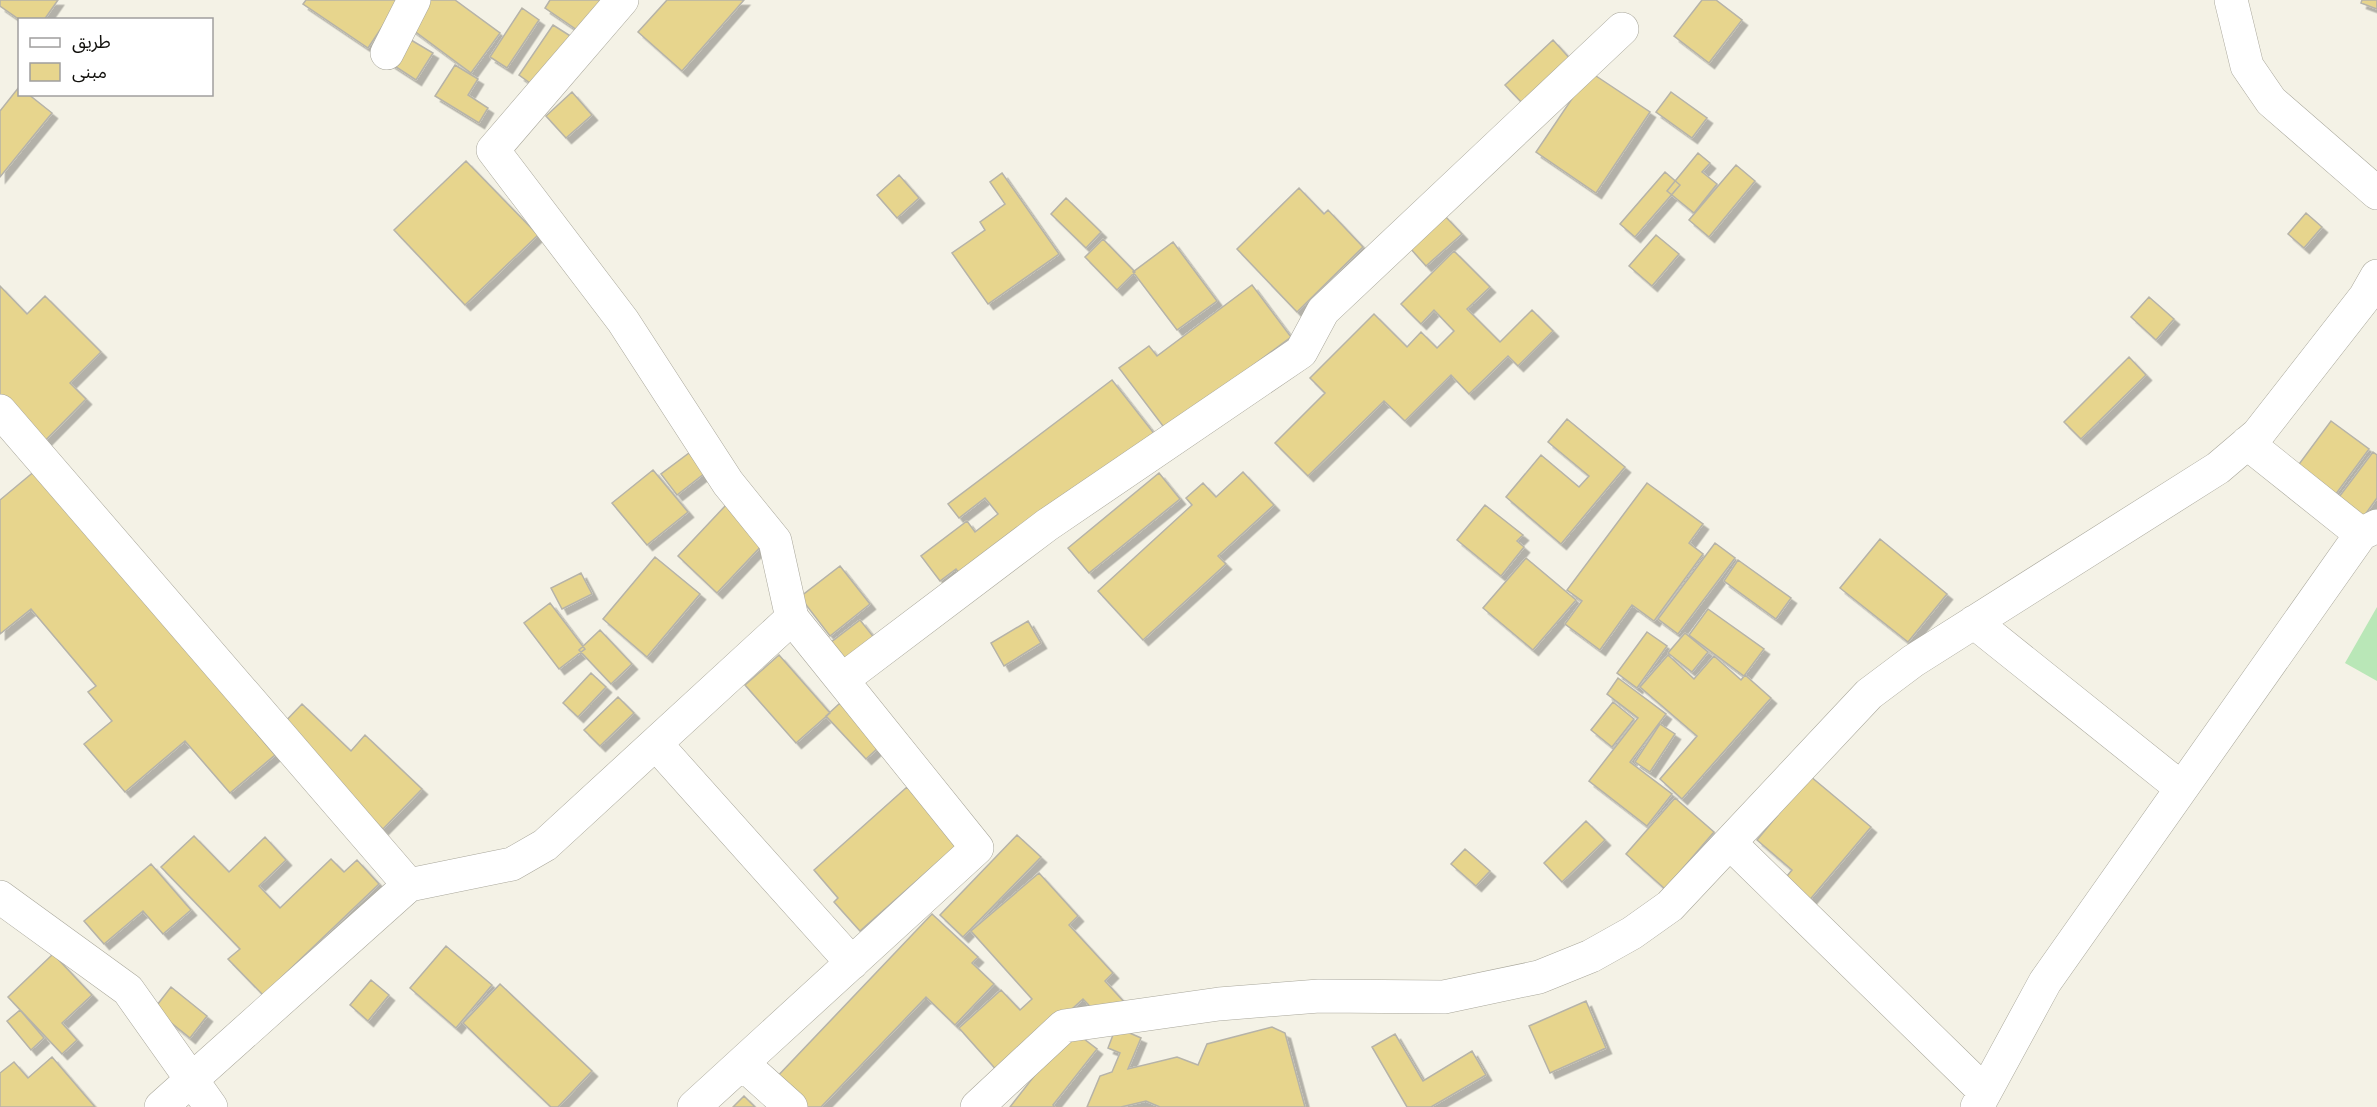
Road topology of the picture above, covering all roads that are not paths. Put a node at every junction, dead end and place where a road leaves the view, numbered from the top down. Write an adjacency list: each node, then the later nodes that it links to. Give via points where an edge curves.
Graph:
1 (414, 0): 5 (street)
2 (622, 0): 11 (street, via 493,150 623,321 728,483 774,541)
3 (2231, 0): 6 (street, via 2247,66 2271,101)
4 (1622, 29): 13 (street, via 1323,311 1301,352 1047,525)
5 (387, 52)
6 (2377, 193)
7 (2377, 276): 9 (street, via 2358,306)
8 (0, 411): 17 (street)
9 (2247, 444): 10 (street); 12 (street, via 2218,468)
10 (2369, 530): 15 (street)
11 (792, 618): 13 (street); 14 (street)
12 (1974, 622): 15 (street); 16 (street, via 1869,694)
13 (842, 680): 19 (street, via 977,848)
14 (656, 744): 17 (street, via 545,845 512,864); 19 (street)
15 (2180, 787): 22 (street, via 2045,982)
16 (1730, 843): 22 (street); 27 (street, via 1670,906 1632,933 1591,956 1539,977 1444,997 1319,996 1241,1002 1064,1026)
17 (410, 885): 21 (street)
18 (0, 897): 21 (street, via 128,990)
19 (852, 963): 20 (street)
20 (742, 1063): 25 (street); 26 (street)
21 (192, 1080): 23 (street); 24 (street)
22 (1981, 1100)
23 (161, 1107)
24 (211, 1107)
25 (694, 1107)
26 (791, 1107)
27 (977, 1107)

